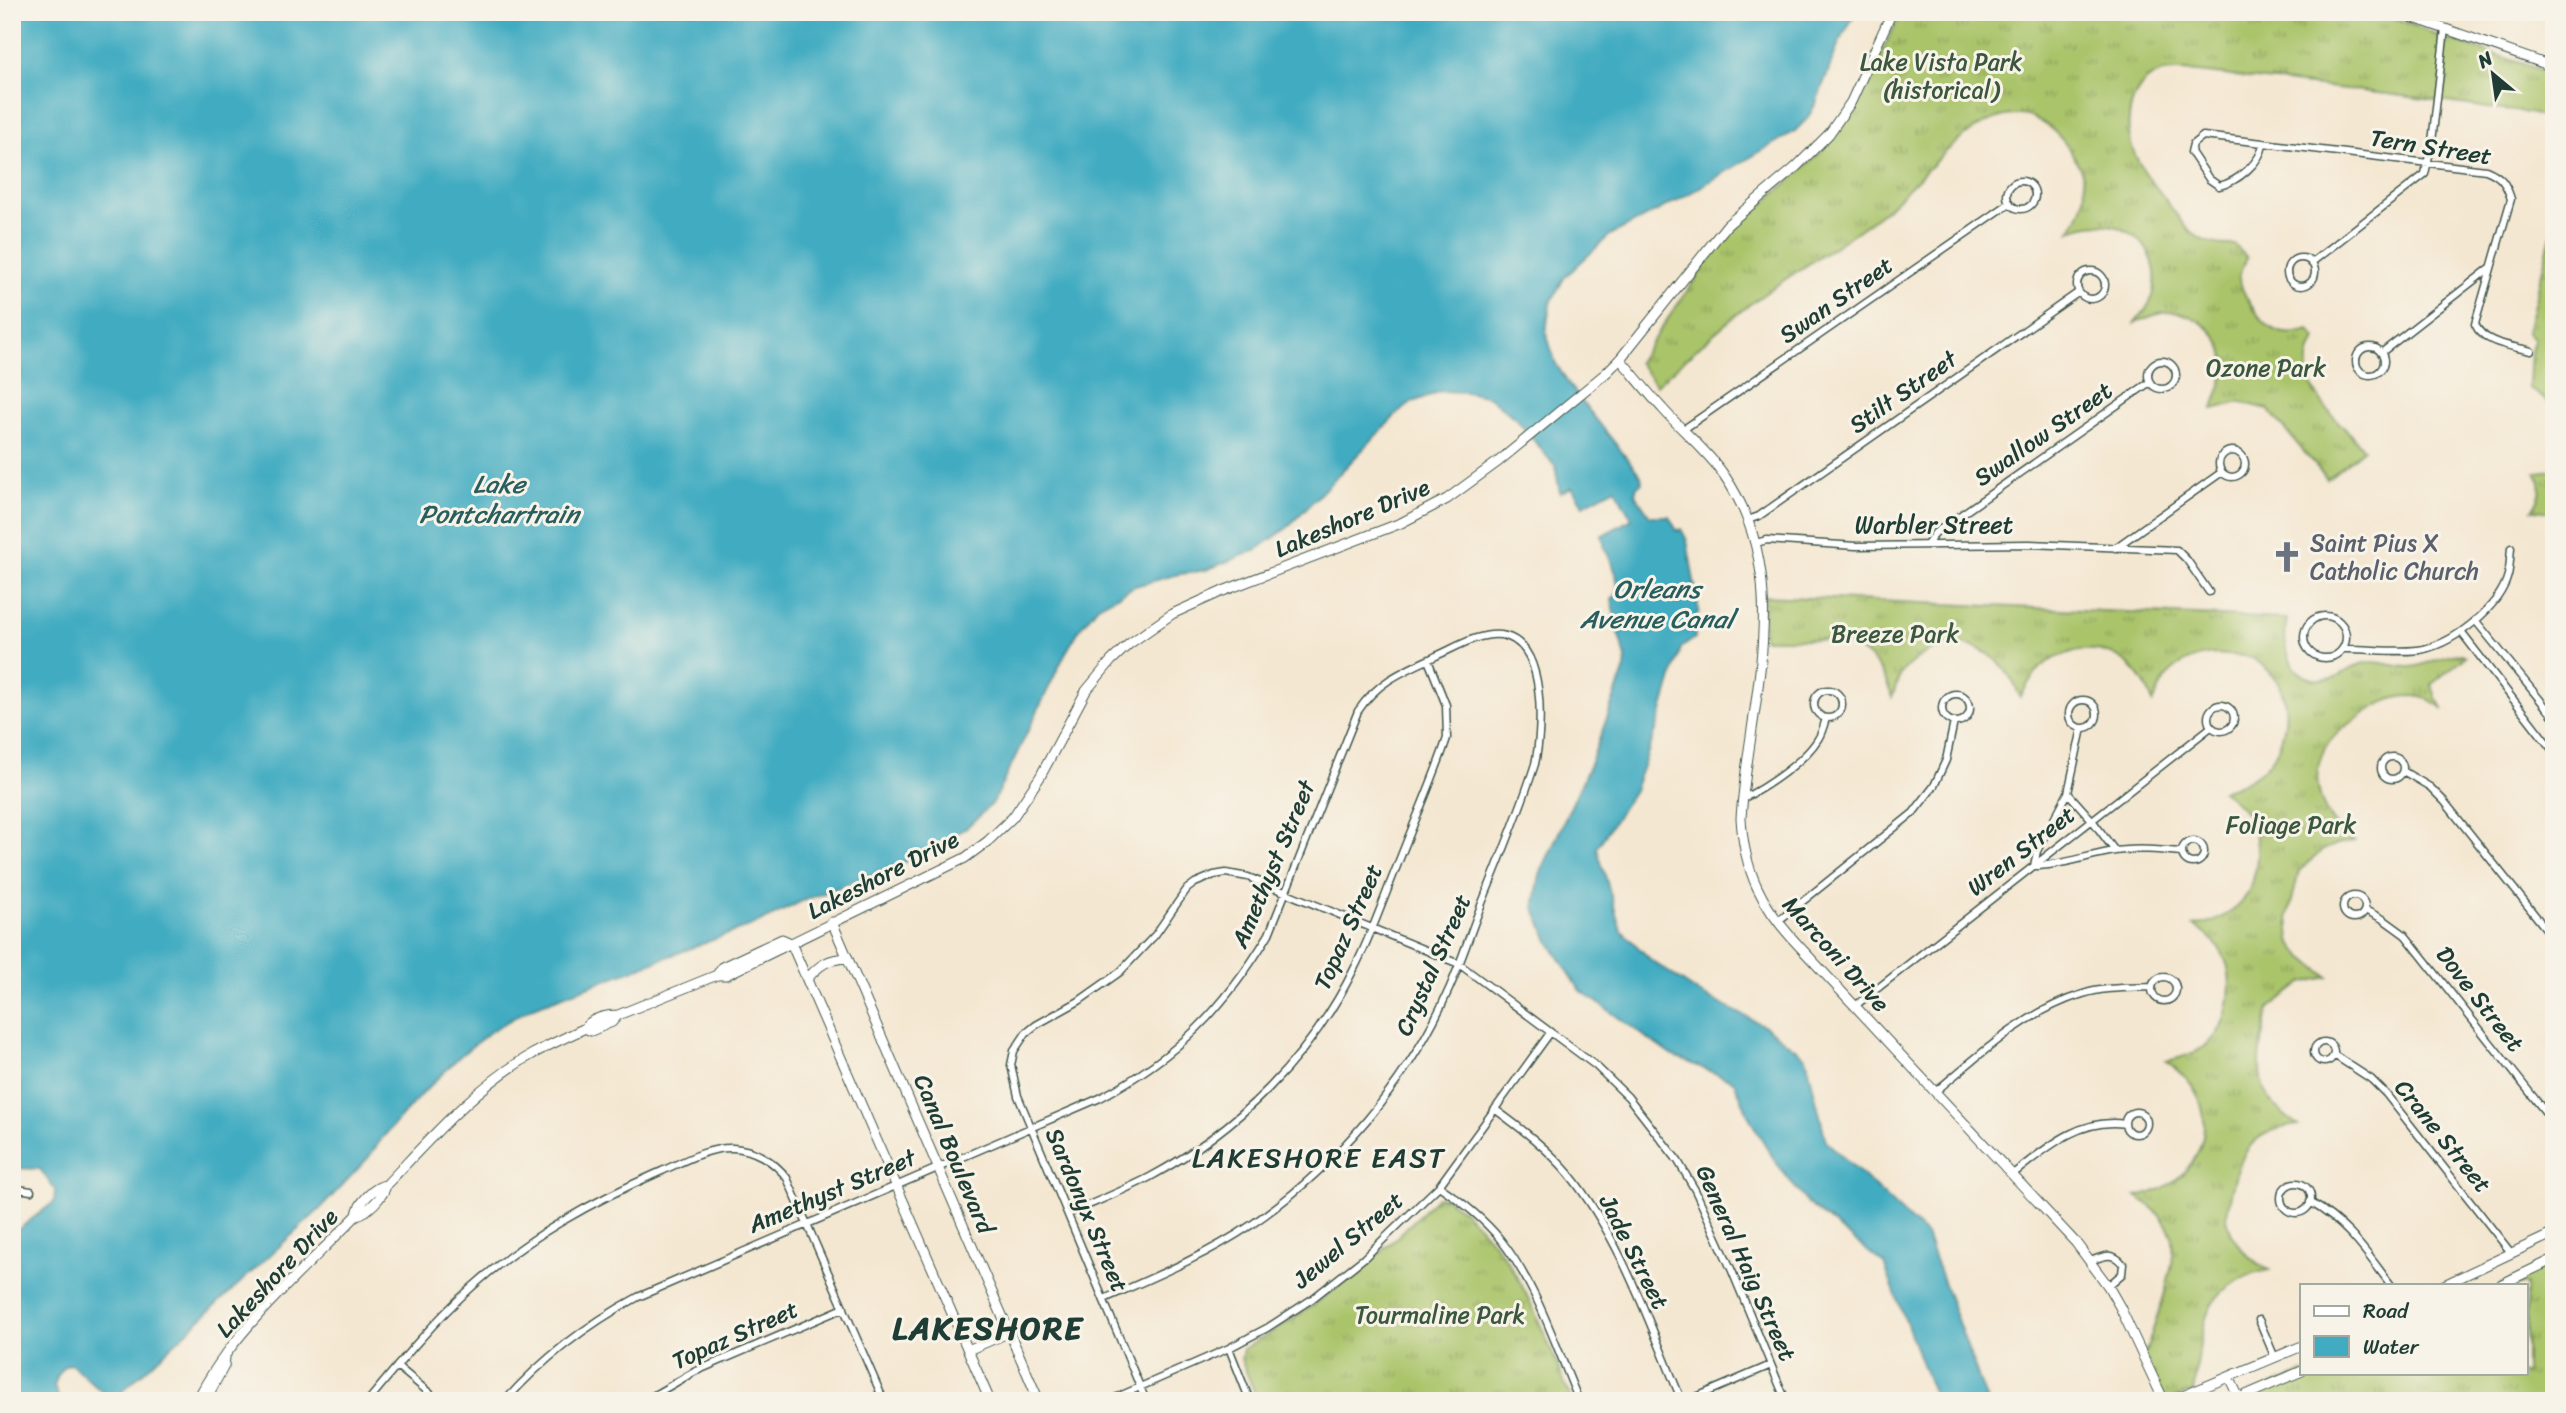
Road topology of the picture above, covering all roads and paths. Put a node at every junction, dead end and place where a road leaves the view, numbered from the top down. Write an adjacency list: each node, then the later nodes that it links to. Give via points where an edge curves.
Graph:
1 (1892, 12): 13 (street, Lakeshore Drive, via 1851,102 1829,134 1727,225)
2 (2397, 12): 3 (street)
3 (2445, 29): 4 (street); 6 (street)
4 (2554, 67)
5 (2263, 143): 5 (street, Tern Street, via 2256,162 2220,186 2209,179 2191,152 2203,136); 6 (street, Tern Street)
6 (2428, 164): 8 (street, via 2425,174); 9 (street, Tern Street, via 2486,170 2506,184 2511,198)
7 (2010, 203): 7 (street, Swan Street, via 2020,209 2029,206 2035,197 2032,187 2024,181 2013,184 2007,193); 15 (street, Swan Street)
8 (2311, 263): 8 (street, via 2292,262 2287,270 2289,279 2298,286 2310,283 2315,272)
9 (2491, 268): 11 (street, Tern Street, via 2475,324 2478,331 2489,339); 12 (street)
10 (2079, 292): 10 (street, Stilt Street, via 2088,298 2098,296 2104,288 2103,278 2086,272 2078,280); 17 (street, Stilt Street)
11 (2531, 351)
12 (2381, 352): 12 (street, via 2372,348 2361,351 2357,362 2362,372 2381,370)
13 (1620, 359): 15 (street, Marconi Drive); 42 (street, Lakeshore Drive, via 1447,499 1401,523 1223,592 1153,626 1124,649 1086,691 1028,797 988,841 965,858)
14 (2150, 382): 14 (street, Swallow Street, via 2160,388 2168,386 2175,376 2173,367 2165,361 2155,362 2148,370); 19 (street, Swallow Street, via 1935,533)
15 (1684, 429): 17 (street, Marconi Drive, via 1722,473)
16 (2222, 472): 16 (street, via 2232,477 2240,474 2245,466 2243,457 2236,451 2224,454 2219,462); 21 (street)
17 (1748, 520): 18 (street, Marconi Drive)
18 (1756, 543): 19 (street, Warbler Street); 35 (street, Marconi Drive, via 1764,596 1763,639)
19 (1927, 545): 21 (street, Warbler Street)
20 (2511, 548): 23 (street, via 2507,577)
21 (2113, 549): 22 (street, Warbler Street, via 2177,550)
22 (2209, 592)
23 (2475, 620): 24 (street); 27 (street)
24 (2461, 632): 25 (street, via 2424,649); 32 (street)
25 (2343, 649): 25 (street, via 2345,629 2336,618 2323,615 2309,621 2303,641 2311,653 2325,658)
26 (1428, 660): 40 (street, Amethyst Street, via 1388,678 1358,711); 44 (street, Topaz Street, via 1446,705 1447,738); 48 (street, Crystal Street, via 1483,636 1503,635 1523,649 1539,693 1541,738 1525,795)
27 (2554, 717)
28 (1826, 718): 28 (street, via 1842,707 1832,690 1820,692 1814,702); 35 (street, via 1811,749)
29 (1954, 722): 29 (street, via 1963,720 1970,710 1968,700 1960,694 1950,695 1943,704 1943,714); 43 (street, via 1943,768 1913,813)
30 (2211, 727): 30 (street, Wren Street, via 2228,729 2234,719 2231,710 2215,707 2208,718); 36 (street, Wren Street)
31 (2082, 728): 31 (street, via 2097,716 2094,704 2087,700 2078,700 2070,709 2071,722); 34 (street)
32 (2554, 752)
33 (2403, 771): 45 (street, via 2444,801)
34 (2068, 793): 36 (street); 39 (street, via 2037,851)
35 (1742, 799): 43 (street, Marconi Drive, via 1742,839 1749,870)
36 (2092, 820): 37 (street); 39 (street, Wren Street)
37 (2115, 851): 38 (street); 39 (street)
38 (2181, 852)
39 (2034, 866): 51 (street, Wren Street)
40 (1286, 894): 44 (street, General Haig Street); 52 (street, General Haig Street, via 1226,873 1195,883 1120,972); 59 (street, Amethyst Street, via 1269,934 1235,987 1180,1045 1125,1084)
41 (2365, 910): 57 (street, Dove Street, via 2404,935)
42 (832, 922): 46 (street, Lakeshore Drive); 47 (street, Canal Boulevard)
43 (1777, 922): 51 (street, Marconi Drive)
44 (1373, 927): 48 (street, General Haig Street); 67 (street, Topaz Street, via 1317,1032 1261,1098 1179,1160)
45 (2554, 939)
46 (791, 943): 49 (street); 85 (street, Lakeshore Drive, via 726,975 618,1015 591,1031 585,1028 530,1055 462,1107 380,1186 264,1309)
47 (848, 958): 49 (street, via 820,964); 60 (street, Canal Boulevard)
48 (1458, 964): 53 (street, General Haig Street); 77 (street, Crystal Street, via 1444,1000 1408,1063 1370,1116 1326,1163 1249,1226 1188,1261)
49 (807, 978): 62 (street)
50 (2152, 987): 55 (street, via 2104,989 2061,1002 1993,1044)
51 (1855, 1006): 55 (street, Marconi Drive)
52 (1026, 1033): 59 (street, Sardonyx Street, via 1014,1051 1012,1074)
53 (1550, 1033): 56 (street, Jewel Street); 86 (street, General Haig Street, via 1596,1066 1628,1097 1678,1160 1710,1222)
54 (2334, 1055): 70 (street, Crane Street, via 2386,1094)
55 (1935, 1092): 61 (street, Marconi Drive)
56 (1496, 1110): 63 (street, Jewel Street); 106 (street, Jade Street, via 1554,1157 1595,1211 1620,1256)
57 (2554, 1123)
58 (2125, 1124): 61 (street, via 2077,1130)
59 (1031, 1128): 60 (street, Amethyst Street); 67 (street, Sardonyx Street)
60 (939, 1167): 62 (street, Amethyst Street); 80 (street, Canal Boulevard)
61 (2013, 1174): 72 (street, Marconi Drive)
62 (896, 1185): 68 (street, Amethyst Street); 83 (street)
63 (1439, 1186): 82 (street, Jewel Street, via 1338,1279); 105 (street, via 1502,1240 1536,1301)
64 (12, 1188): 65 (street)
65 (31, 1191)
66 (2310, 1202): 66 (street, via 2308,1190 2301,1184 2287,1186 2281,1194 2282,1204 2293,1213); 74 (street, via 2346,1227)
67 (1068, 1214): 77 (street, Sardonyx Street)
68 (808, 1223): 78 (street); 87 (street, via 787,1178 766,1159 733,1148 703,1153 592,1203 527,1244 471,1288); 97 (street, Amethyst Street, via 616,1309 564,1344)
69 (2554, 1233): 70 (street)
70 (2512, 1254): 73 (street)
71 (2554, 1259): 75 (street)
72 (2090, 1261): 76 (street, Marconi Drive); 76 (street, via 2108,1254 2123,1264 2122,1274)
73 (2464, 1281)
74 (2390, 1284)
75 (2502, 1284)
76 (2108, 1286): 109 (street, Marconi Drive)
77 (1104, 1299): 90 (street, Sardonyx Street)
78 (844, 1308): 91 (street); 98 (street, Topaz Street, via 694,1372)
79 (2259, 1320): 84 (street)
80 (1010, 1332): 83 (street); 101 (street, Canal Boulevard)
81 (2300, 1347): 84 (street)
82 (1229, 1349): 90 (street, Jewel Street); 104 (street)
83 (968, 1350): 100 (street)
84 (2275, 1358): 89 (street)
85 (225, 1359): 93 (street, Lakeshore Drive, via 215,1367); 94 (street, Lakeshore Drive)
86 (1771, 1365): 107 (street); 108 (street, General Haig Street)
87 (397, 1366): 95 (street); 96 (street)
88 (2300, 1372): 92 (street)
89 (2229, 1377): 92 (street); 110 (street)
90 (1140, 1387): 102 (street, Jewel Street); 103 (street, Sardonyx Street)
91 (882, 1398): 99 (street)
92 (2235, 1399)
93 (197, 1401)
94 (205, 1401)
95 (368, 1401)
96 (439, 1401)
97 (505, 1401)
98 (644, 1401)
99 (866, 1401)
100 (990, 1401)
101 (1039, 1401)
102 (1108, 1401)
103 (1146, 1401)
104 (1250, 1401)
105 (1578, 1401)
106 (1682, 1401)
107 (1687, 1401)
108 (1786, 1401)
109 (2164, 1401)
110 (2171, 1401)

